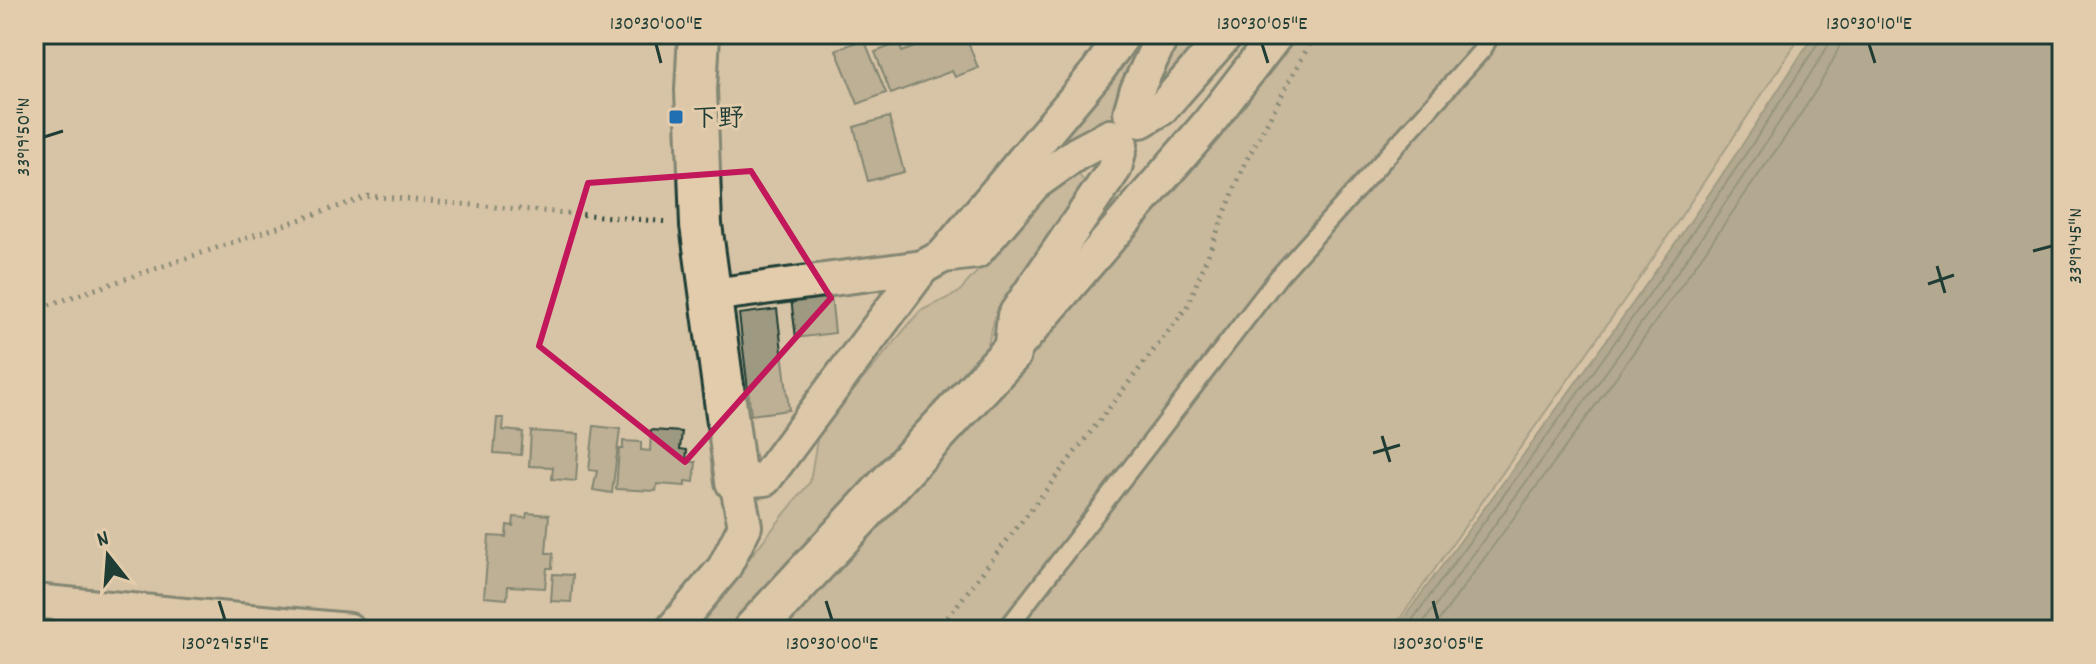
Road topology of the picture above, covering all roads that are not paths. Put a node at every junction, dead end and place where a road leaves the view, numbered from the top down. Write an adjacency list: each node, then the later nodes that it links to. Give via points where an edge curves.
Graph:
1 (699, 34): 9 (street, via 701,225)
2 (1124, 34): 8 (street)
3 (1163, 34): 7 (street)
4 (1227, 34): 7 (street, via 1161,109)
5 (1277, 34): 10 (street, via 1207,125)
6 (1491, 34): 16 (lane, via 1279,276)
7 (1126, 128): 8 (street, via 1034,184 976,252); 10 (street, via 1115,168 1014,316)
8 (933, 261): 9 (street); 11 (street, via 765,479)
9 (711, 295): 11 (street)
10 (1010, 354): 15 (street)
11 (736, 481): 14 (street, via 745,526 724,568)
12 (34, 601): 13 (street)
13 (349, 630)
14 (672, 630)
15 (754, 630)
16 (1006, 630)

